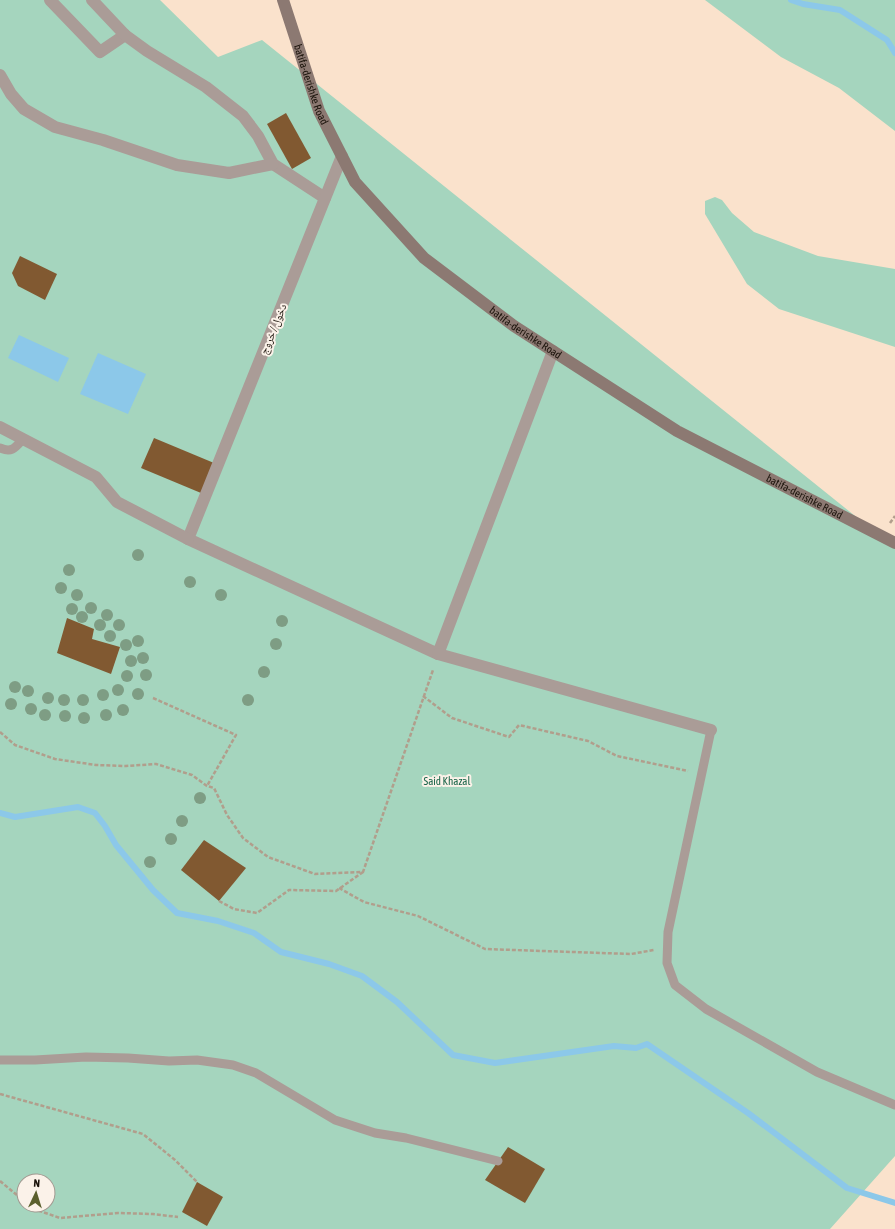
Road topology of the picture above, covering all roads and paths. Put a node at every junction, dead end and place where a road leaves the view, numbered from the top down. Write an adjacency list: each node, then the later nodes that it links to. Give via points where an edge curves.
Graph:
1 (50, 0): 4 (street, via 100,52)
2 (92, 0): 4 (street)
3 (283, 0): 6 (main road, batifa-derishke Road, via 319,111)
4 (125, 35): 7 (street, via 206,87 243,116 258,136)
5 (0, 75): 7 (street, via 24,109 55,127 177,165 229,173)
6 (342, 156): 8 (street, دخول / خروج); 9 (main road, batifa-derishke Road, via 355,182 424,258 514,326)
7 (273, 164): 8 (street)
8 (325, 198): 13 (street, دخول / خروج)
9 (554, 351): 14 (main road, batifa-derishke Road, via 677,431); 15 (street)
10 (0, 428): 11 (street)
11 (23, 439): 12 (lane, via 10,450); 13 (street, via 96,477 117,502)
12 (0, 448)
13 (188, 539): 15 (street)
14 (895, 543)
15 (438, 654): 16 (path); 18 (street)
16 (423, 696): 20 (path, via 452,718 509,737 519,725 588,741 617,756); 22 (path)
17 (153, 698): 21 (path, via 236,735)
18 (711, 730): 20 (lane)
19 (0, 732): 21 (path, via 15,744 56,759 96,765 156,764 192,774)
20 (702, 774): 25 (lane, via 668,932)
21 (207, 786): 22 (path, via 214,788 227,815 243,838 268,857 315,874)
22 (363, 872): 23 (path)
23 (340, 888): 24 (path, via 336,891 289,890 257,913 234,909); 25 (path, via 364,902 418,916 485,949 631,954)
24 (219, 901)
25 (667, 948): 28 (lane, via 666,963 675,985 706,1009 817,1072)
26 (0, 1060): 29 (lane, via 86,1057 169,1062 196,1060 233,1065 256,1074 335,1120 375,1133 406,1138)
27 (0, 1094): 31 (path, via 143,1134)
28 (895, 1105)
29 (498, 1162)
30 (0, 1181): 32 (path)
31 (197, 1182)
32 (16, 1194)
33 (46, 1213): 34 (path, via 60,1218 118,1213)
34 (178, 1218)

